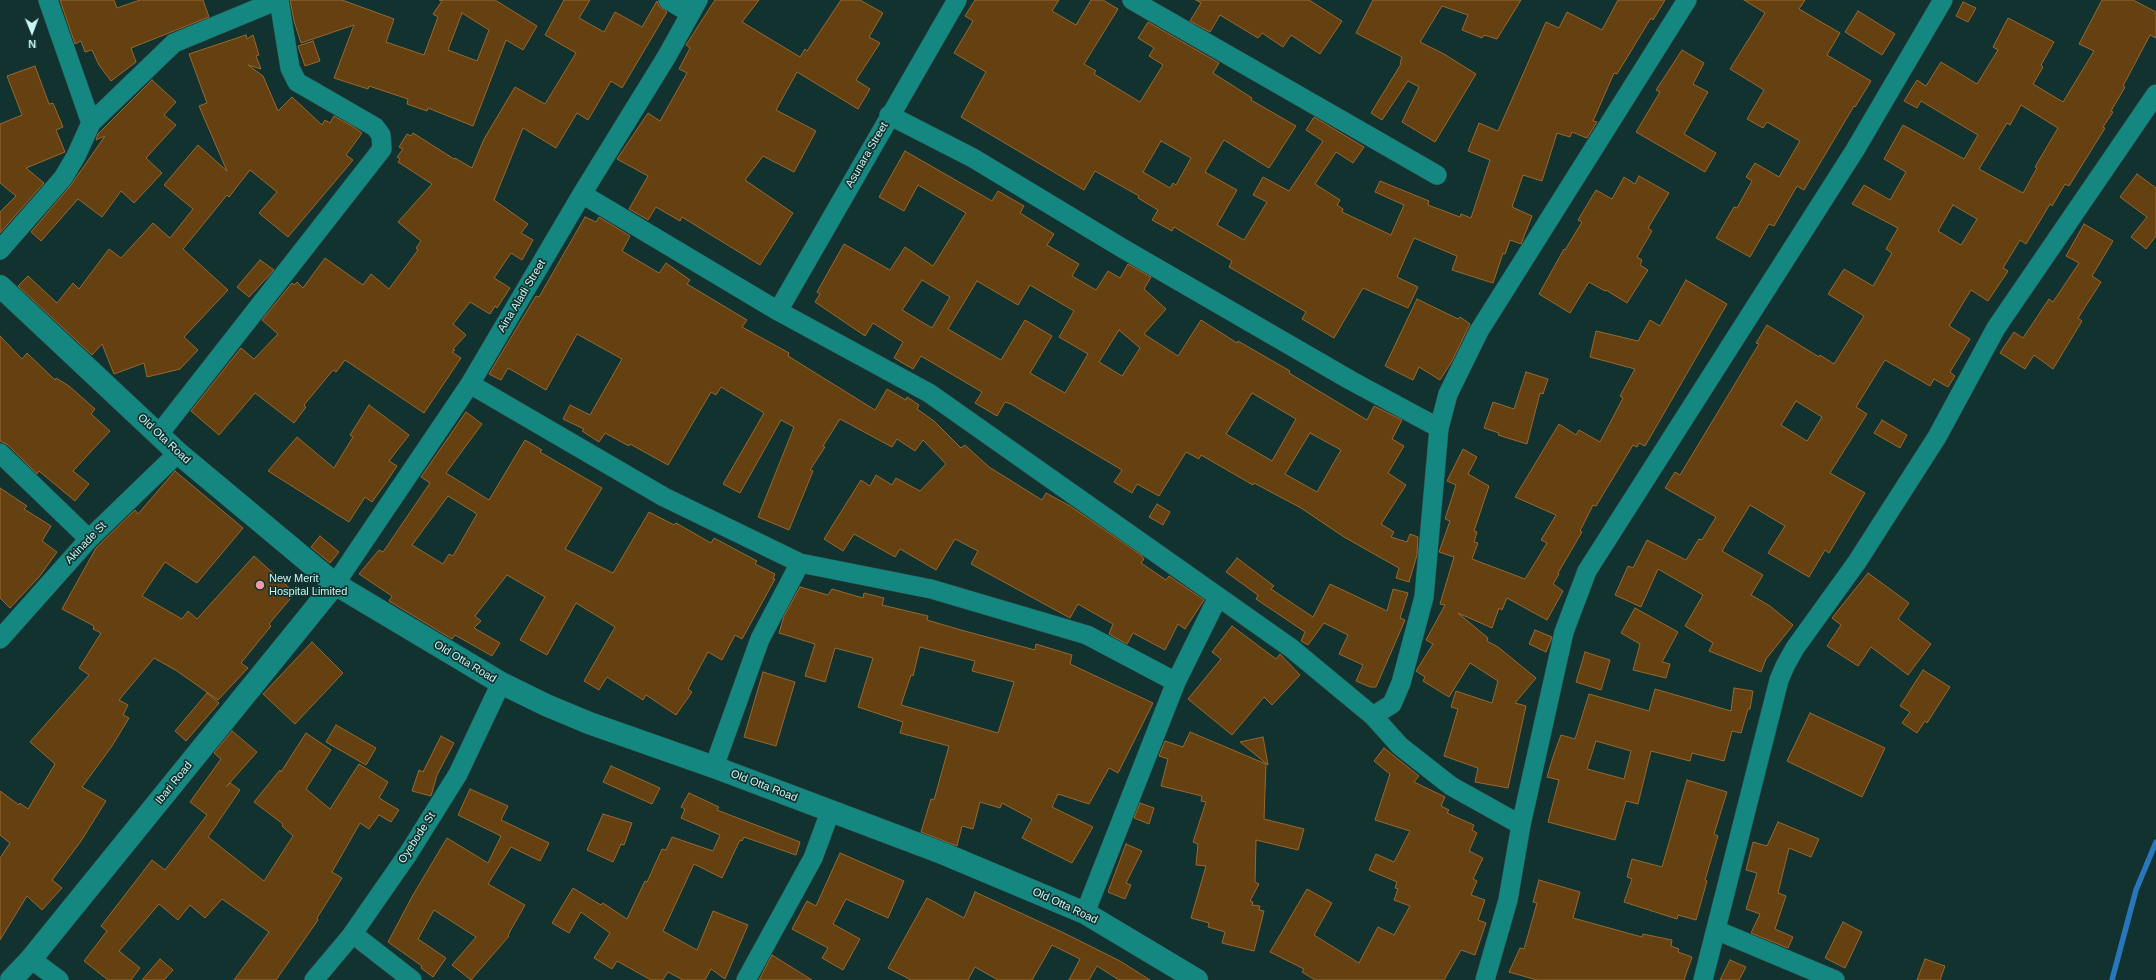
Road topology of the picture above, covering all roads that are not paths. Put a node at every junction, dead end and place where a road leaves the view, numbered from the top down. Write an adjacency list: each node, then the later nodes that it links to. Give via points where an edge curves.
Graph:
1 (48, 0): 11 (street)
2 (278, 0): 11 (street, via 174,44); 19 (street, via 290,68 297,82 374,127 381,135 382,149)
3 (668, 0): 8 (street)
4 (957, 0): 10 (street, Asunara Street)
5 (1132, 0): 12 (street)
6 (1688, 0): 18 (street, via 1479,331 1448,394)
7 (1943, 0): 32 (street, via 1856,150 1587,571 1564,632)
8 (694, 7): 13 (street, Aina Aladi Street, via 667,56)
9 (2156, 94): 34 (street, via 1996,328 1937,437 1857,562 1795,648 1785,666 1779,680)
10 (890, 115): 16 (street, Asunara Street); 18 (street, via 973,158 1253,324)
11 (91, 123): 14 (street, via 63,178)
12 (1437, 175)
13 (582, 194): 16 (street); 17 (street, Aina Aladi Street)
14 (0, 250)
15 (0, 286): 19 (street, Old Ota Road)
16 (778, 311): 25 (street, via 929,393)
17 (470, 384): 23 (street, via 664,497); 24 (street, Aina Aladi Street)
18 (1439, 428): 29 (street, via 1424,596 1401,683 1392,704)
19 (159, 434): 21 (street, Old Ota Road)
20 (0, 453): 22 (street)
21 (178, 453): 22 (street, Akinade St); 24 (street, Old Ota Road)
22 (89, 539): 26 (street, Akinade St)
23 (800, 563): 27 (street, via 930,590 1087,635); 30 (street, via 760,639)
24 (335, 584): 28 (street, Old Otta Road); 36 (street, Ibari Road)
25 (1218, 597): 27 (street); 29 (street, via 1292,648)
26 (0, 639)
27 (1176, 682): 33 (street)
28 (501, 683): 30 (street, Old Otta Road, via 589,723); 35 (street, Oyebode St, via 458,774 408,854)
29 (1373, 716): 32 (street, via 1400,746 1451,786)
30 (714, 767): 31 (street, Old Otta Road)
31 (830, 812): 33 (street, Old Otta Road, via 942,853); 43 (street, via 813,858)
32 (1521, 825): 45 (street, via 1508,900)
33 (1085, 913): 44 (street, Old Otta Road)
34 (1716, 930): 46 (street); 47 (street)
35 (353, 934): 41 (street, Oyebode St); 42 (street)
36 (32, 959): 39 (street, Ibari Road); 40 (street)
37 (0, 978): 38 (street)
38 (3, 980)
39 (11, 980)
40 (59, 980)
41 (314, 980)
42 (412, 980)
43 (746, 980)
44 (1197, 980)
45 (1485, 980)
46 (1703, 980)
47 (1835, 980)

